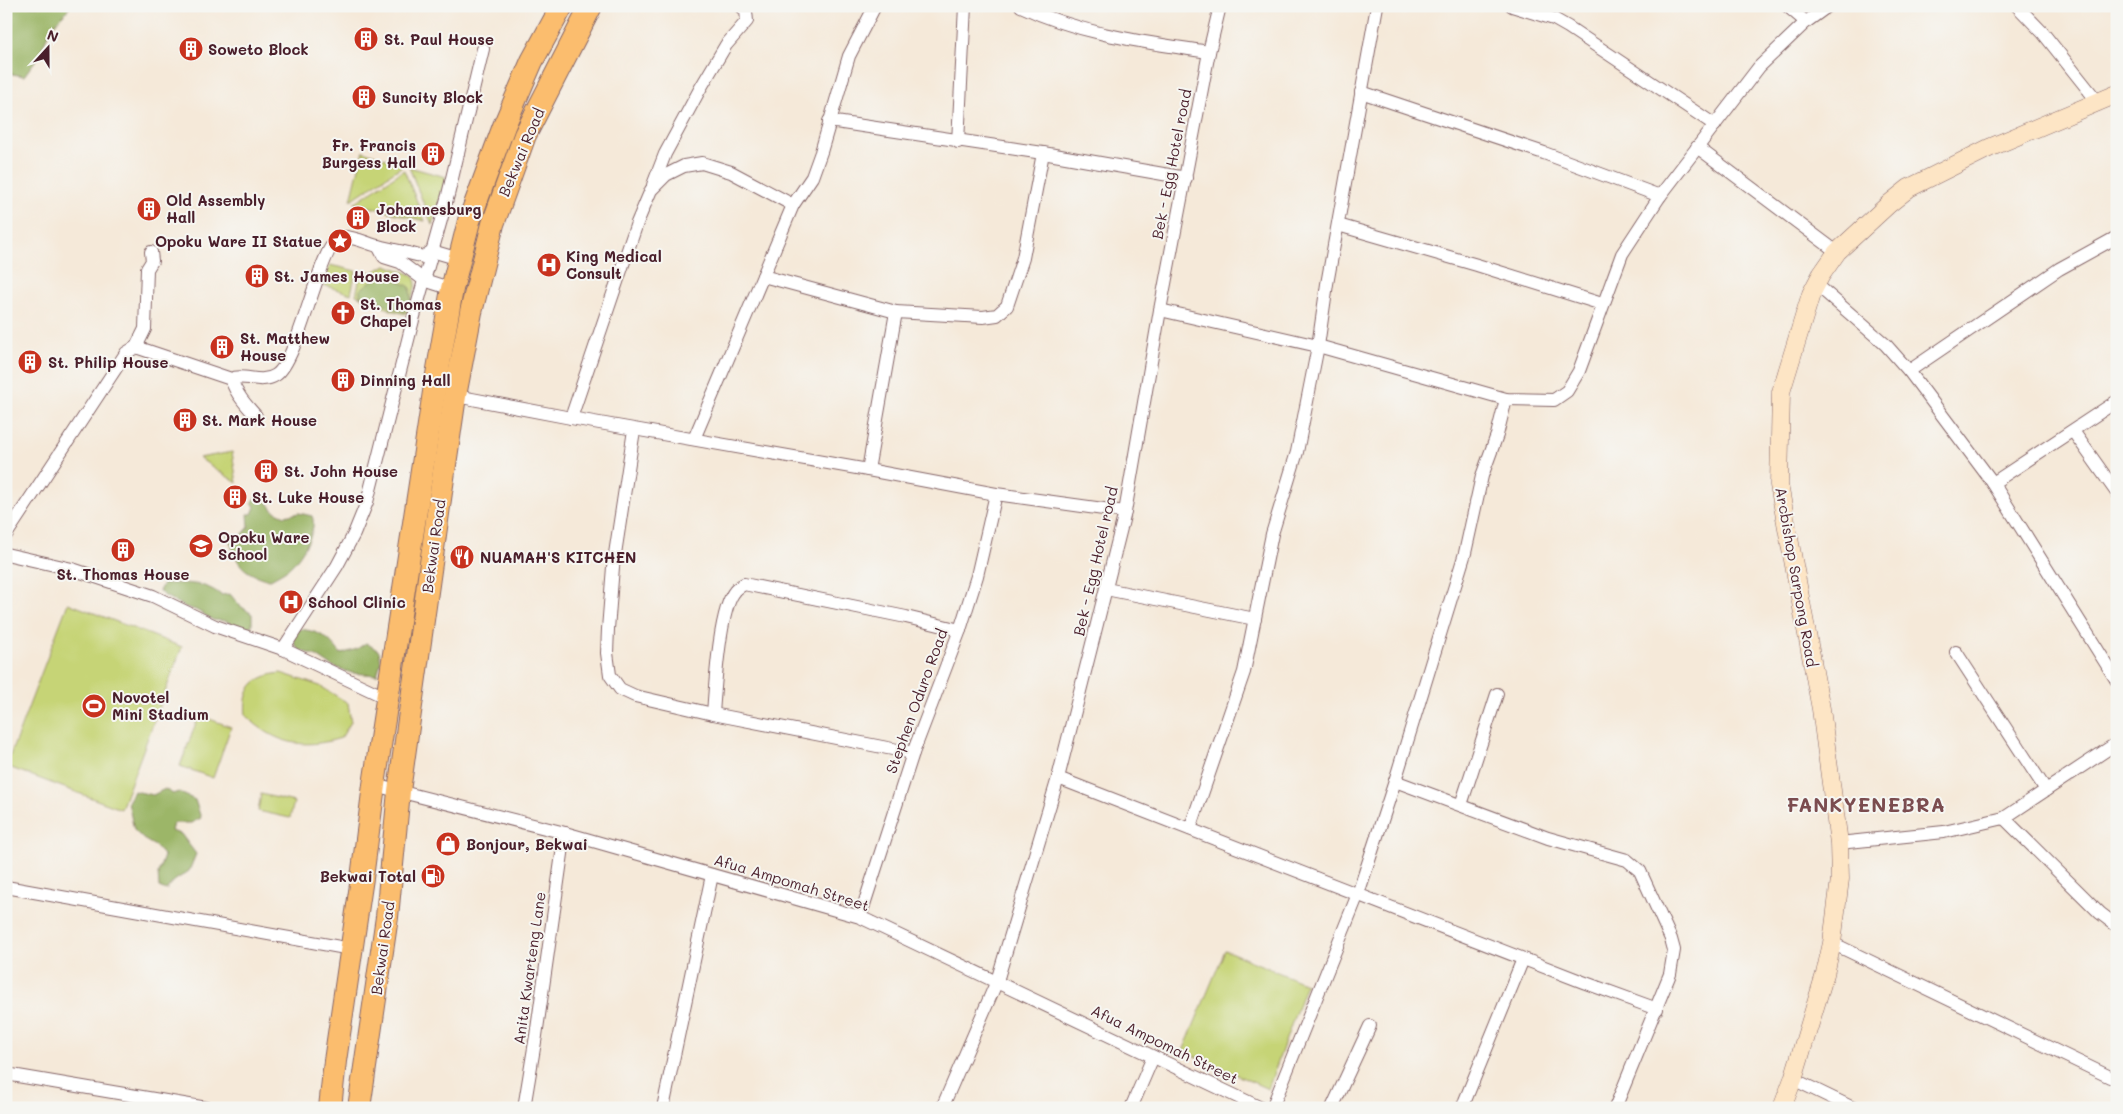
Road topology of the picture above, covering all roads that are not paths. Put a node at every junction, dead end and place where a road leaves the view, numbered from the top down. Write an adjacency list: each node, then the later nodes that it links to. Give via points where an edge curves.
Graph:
1 (562, 6): 34 (highway, Bekwai Road, via 532,61 504,126)
2 (591, 6): 46 (highway, Bekwai Road, via 526,135 502,197)
3 (741, 6): 25 (street, via 746,11 747,21 726,45 700,89 665,154)
4 (875, 6): 19 (street, via 849,56)
5 (965, 6): 21 (street)
6 (1021, 6): 15 (street, via 1078,29)
7 (1220, 6): 15 (street, Bek - Egg Hotel road)
8 (1377, 6): 16 (street)
9 (1512, 6): 20 (street, via 1554,19 1568,27)
10 (1787, 6): 13 (street)
11 (1828, 6): 13 (street)
12 (2017, 6): 18 (street)
13 (1806, 22): 20 (street, via 1760,67)
14 (483, 49): 31 (street)
15 (1209, 52): 24 (street, Bek - Egg Hotel road)
16 (1361, 92): 26 (street, via 1544,153); 28 (street)
17 (2117, 94): 18 (street, Arcbishop Sarpong Road)
18 (2098, 102): 33 (street, Arcbishop Sarpong Road, via 1983,151 1909,188)
19 (830, 121): 21 (street); 27 (street, via 812,177)
20 (1715, 126): 22 (street)
21 (958, 142): 23 (street)
22 (1697, 148): 26 (street); 33 (street)
23 (1043, 153): 24 (street); 41 (street, via 1023,258 1007,306 997,315 984,316)
24 (1186, 178): 40 (street, Bek - Egg Hotel road)
25 (652, 190): 27 (street, via 666,175 684,166 702,164 731,172); 50 (street, via 637,223)
26 (1660, 196): 39 (street, via 1622,254)
27 (793, 205): 35 (street)
28 (1338, 225): 39 (street); 42 (street)
29 (2117, 237): 44 (street, via 2059,269)
30 (378, 246): 31 (street, via 423,257); 36 (street, via 384,256 400,262); 45 (street, via 354,238 334,240 293,348 280,370 265,379)
31 (432, 251): 34 (street); 36 (street)
32 (151, 252): 43 (street, via 152,261 147,269 146,328)
33 (1837, 252): 37 (street, Arcbishop Sarpong Road)
34 (459, 258): 38 (highway, Bekwai Road)
35 (763, 276): 41 (street); 53 (street)
36 (424, 280): 38 (street); 64 (street, via 364,508 338,566)
37 (1816, 284): 44 (street, via 1886,345); 81 (street, Arcbishop Sarpong Road, via 1781,392 1779,485 1821,709)
38 (452, 289): 46 (highway, Bekwai Road)
39 (1602, 304): 47 (street, via 1578,371 1567,391 1554,400)
40 (1160, 310): 42 (street); 58 (street, Bek - Egg Hotel road)
41 (896, 312): 54 (street)
42 (1318, 346): 47 (street); 62 (street, via 1297,452 1272,534)
43 (136, 347): 45 (street); 59 (street, via 126,353)
44 (1909, 371): 55 (street)
45 (231, 379): 49 (street)
46 (445, 393): 50 (street); 68 (highway, Bekwai Road); 75 (highway, Bekwai Road)
47 (1506, 399): 73 (street, via 1482,476 1465,553)
48 (2117, 401): 52 (street)
49 (256, 416)
50 (571, 418): 51 (street)
51 (634, 430): 53 (street); 69 (street, via 613,567 607,653 610,675 620,689 635,696)
52 (2074, 430): 55 (street); 56 (street)
53 (694, 439): 54 (street)
54 (868, 470): 57 (street)
55 (1993, 483): 66 (street)
56 (2117, 493)
57 (996, 494): 58 (street); 63 (street, Stephen Oduro Road, via 977,576)
58 (1125, 512): 61 (street, Bek - Egg Hotel road)
59 (6, 535)
60 (7, 556): 64 (street, via 72,570 153,596 215,626)
61 (1106, 589): 62 (street); 72 (street, Bek - Egg Hotel road)
62 (1255, 619): 79 (street, via 1239,686)
63 (960, 630): 69 (street, via 744,584 735,590 729,601 719,648); 71 (street, Stephen Oduro Road)
64 (283, 649): 68 (street)
65 (1956, 652): 76 (street)
66 (2117, 681)
67 (1497, 694): 77 (street)
68 (387, 698): 74 (highway, Bekwai Road)
69 (713, 714): 71 (street)
70 (2117, 743): 76 (street)
71 (913, 753): 85 (street, Stephen Oduro Road)
72 (1058, 778): 79 (street); 90 (street, Bek - Egg Hotel road)
73 (1396, 781): 77 (street); 84 (street)
74 (374, 785): 75 (street, Afua Ampomah Street); 88 (highway, Bekwai Road)
75 (399, 790): 80 (street, Afua Ampomah Street); 95 (highway, Bekwai Road, via 387,917)
76 (2046, 790): 78 (street)
77 (1461, 805): 91 (street, via 1548,838 1627,860 1640,871 1674,950 1670,974)
78 (2004, 818): 81 (street, via 1944,832); 86 (street)
79 (1190, 829): 84 (street)
80 (565, 833): 82 (street, Afua Ampomah Street); 103 (street, Anita Kwarteng Lane)
81 (1838, 843): 87 (street, Arcbishop Sarpong Road, via 1840,879)
82 (712, 875): 85 (street, Afua Ampomah Street); 104 (street)
83 (6, 887): 88 (street)
84 (1358, 894): 89 (street); 108 (street)
85 (860, 917): 90 (street, Afua Ampomah Street)
86 (2117, 926)
87 (1832, 943): 97 (street); 98 (street, Arcbishop Sarpong Road)
88 (351, 949): 94 (highway, Bekwai Road)
89 (1523, 959): 91 (street); 110 (street)
90 (997, 981): 93 (street, Afua Ampomah Street); 105 (street, Bek - Egg Hotel road)
91 (1657, 1008): 111 (street)
92 (1370, 1026): 109 (street)
93 (1152, 1057): 106 (street); 107 (street, Afua Ampomah Street)
94 (335, 1061): 95 (highway); 101 (highway, Bekwai Road)
95 (364, 1067): 102 (highway, Bekwai Road)
96 (6, 1074): 99 (street)
97 (2110, 1077)
98 (1793, 1079): 112 (street, Arcbishop Sarpong Road); 113 (street)
99 (189, 1106): 100 (street)
100 (207, 1108)
101 (330, 1108)
102 (358, 1108)
103 (524, 1108)
104 (664, 1108)
105 (942, 1108)
106 (1131, 1108)
107 (1262, 1108)
108 (1272, 1108)
109 (1332, 1108)
110 (1462, 1108)
111 (1615, 1108)
112 (1782, 1108)
113 (1853, 1108)

